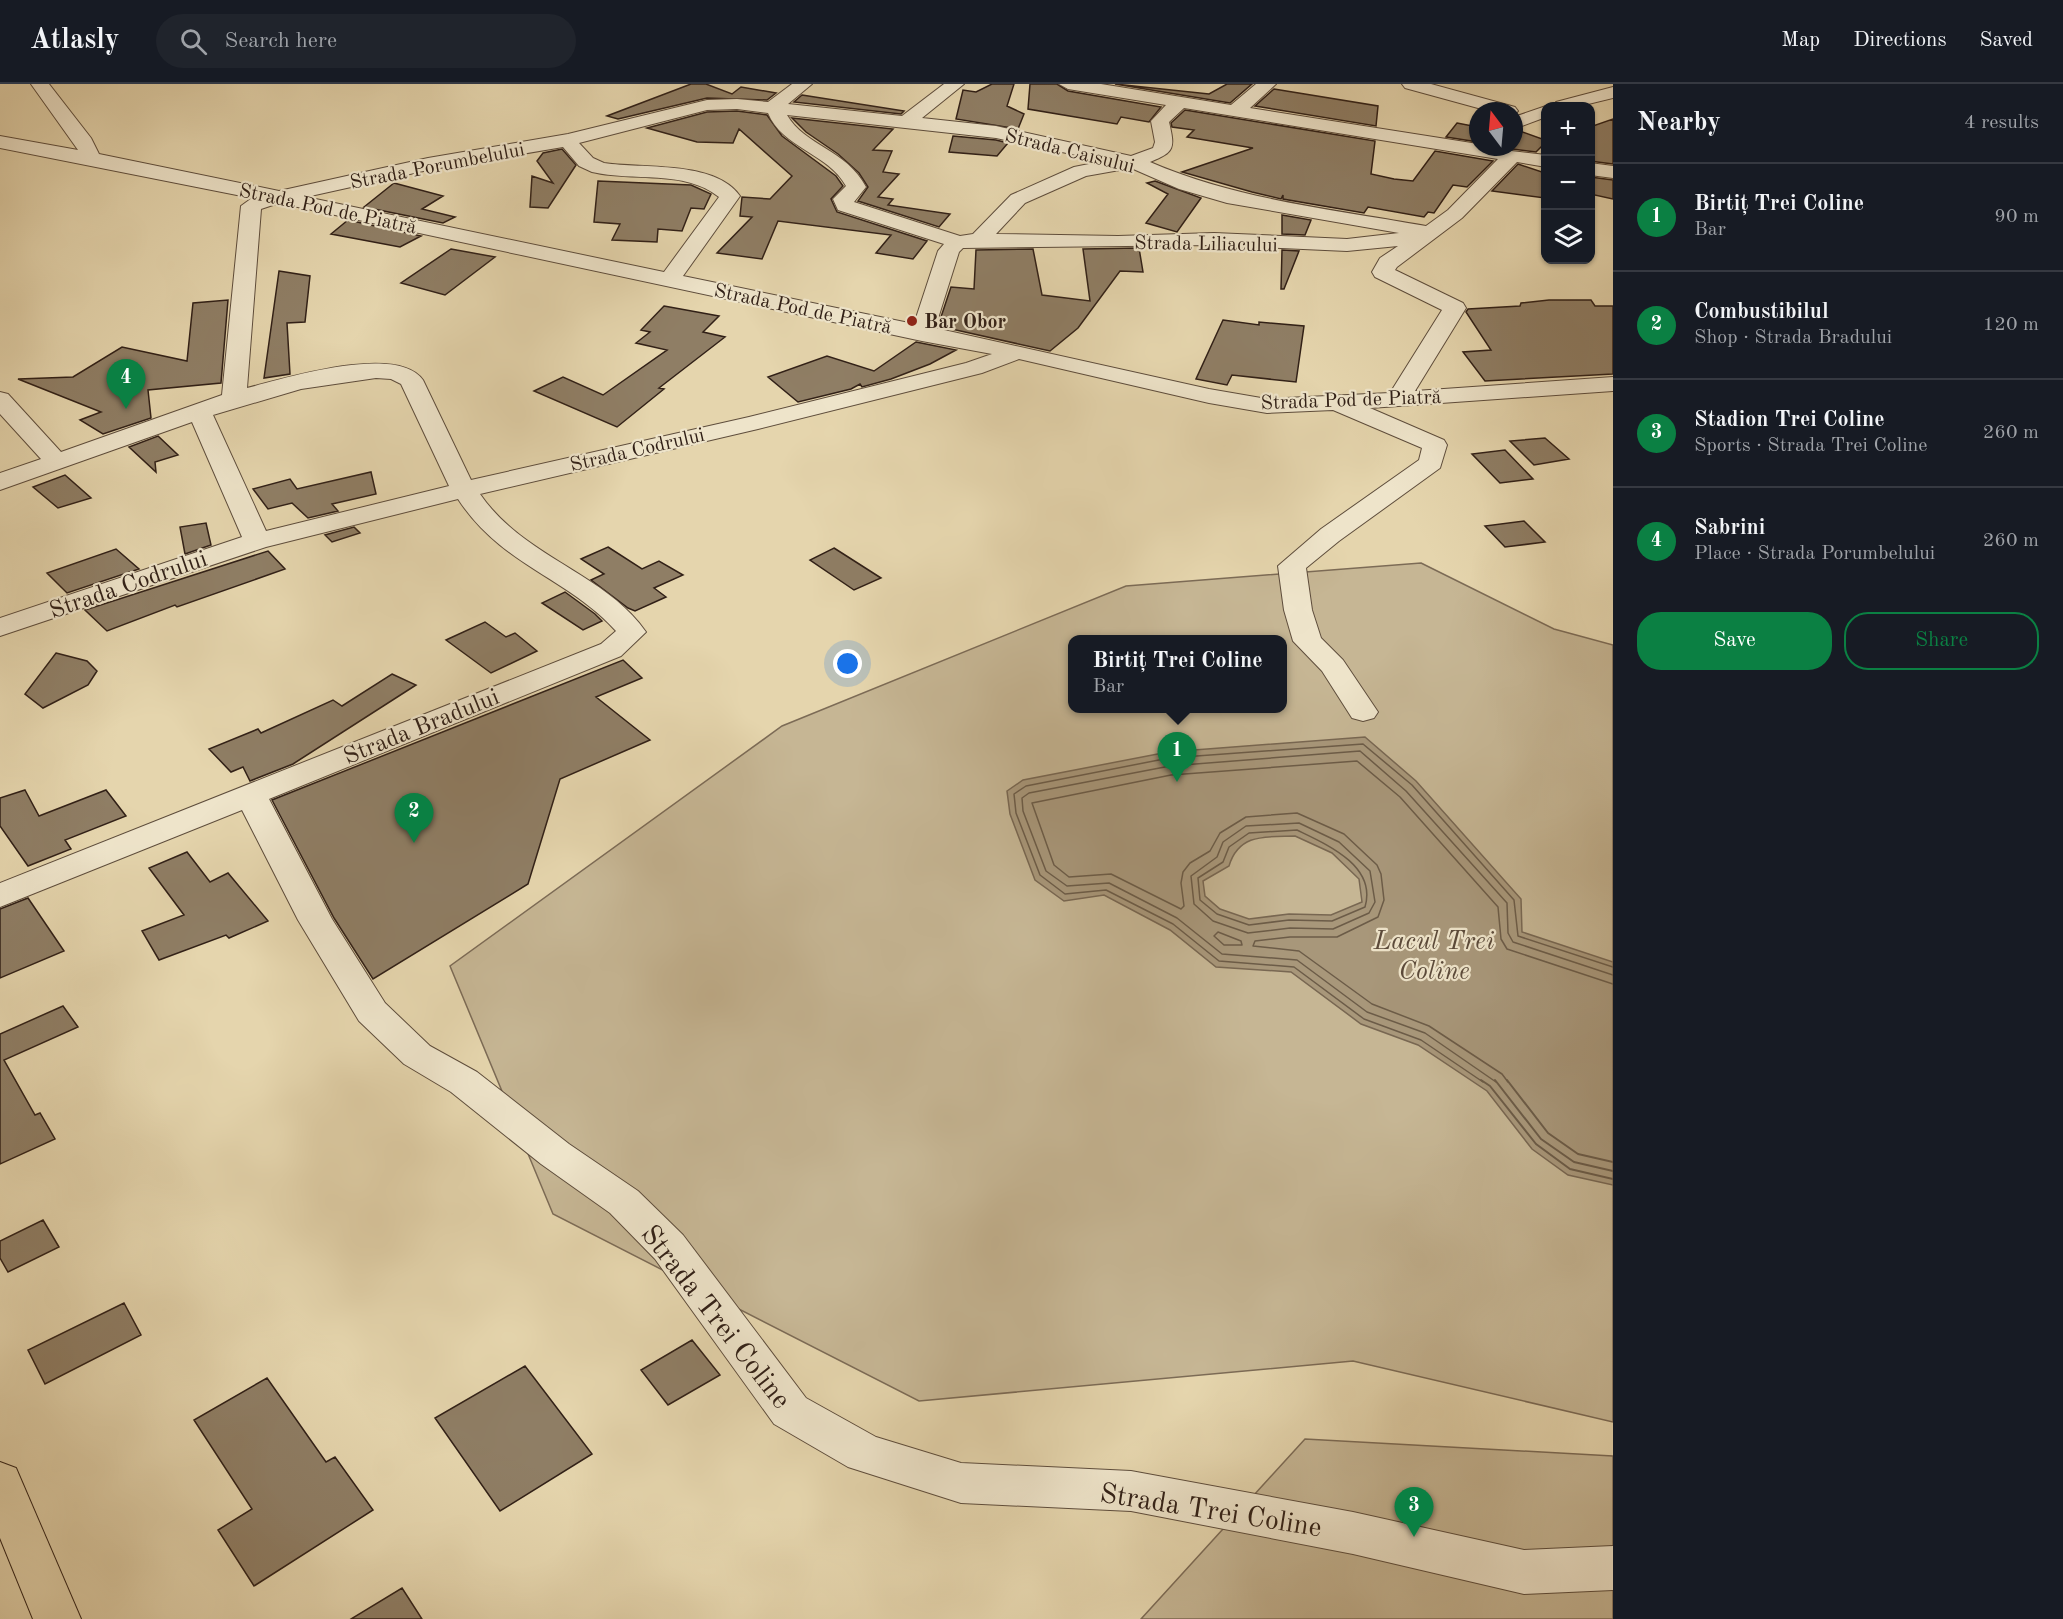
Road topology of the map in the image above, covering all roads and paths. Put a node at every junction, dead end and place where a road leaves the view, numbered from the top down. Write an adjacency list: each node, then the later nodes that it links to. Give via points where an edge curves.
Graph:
1 (40, 84): 20 (street, via 84,142)
2 (803, 84): 11 (street)
3 (955, 84): 13 (street)
4 (1068, 84): 8 (street)
5 (1267, 84): 12 (street)
6 (1411, 84): 9 (street)
7 (1613, 92): 10 (street)
8 (1180, 102): 12 (street); 22 (street, via 1160,121 1164,142 1161,151)
9 (1476, 102)
10 (1577, 102)
11 (774, 106): 13 (street, Strada Caisului); 15 (street, Strada Porumbelului, via 707,105); 28 (street, via 776,115 796,136 844,168 856,187 843,199 845,206 937,233)
12 (1235, 111): 17 (street)
13 (908, 121): 22 (street, Strada Caisului, via 996,132)
14 (0, 134): 18 (street)
15 (568, 140): 25 (street, Strada Porumbelului, via 470,156); 29 (street, via 578,154 603,170 663,172 720,186 730,196)
16 (0, 142): 18 (street, Strada Pod de Piatră)
17 (1469, 143)
18 (21, 147): 20 (street, Strada Pod de Piatră)
19 (1512, 156): 21 (street); 26 (street, Strada Liliacului)
20 (91, 158): 25 (street, Strada Pod de Piatră)
21 (1541, 160)
22 (1133, 162): 26 (street, Strada Caisului, via 1186,185 1227,197); 27 (street, via 1081,171 1018,199)
23 (1595, 170): 24 (street)
24 (1613, 172)
25 (276, 198): 29 (street, Strada Pod de Piatră); 34 (street, Strada Porumbelului, via 251,206)
26 (1432, 233): 27 (street, Strada Liliacului, via 1347,245 1214,239); 35 (street, Strada Liliacului, via 1388,263 1383,272 1455,308)
27 (979, 240): 28 (street, Strada Liliacului)
28 (957, 243): 30 (street, via 949,251)
29 (669, 280): 30 (street, Strada Pod de Piatră)
30 (922, 334): 31 (street, Strada Pod de Piatră)
31 (1017, 352): 36 (street, Strada Pod de Piatră, via 1255,404); 40 (street, Strada Codrului, via 974,368 749,424)
32 (1613, 384): 35 (street, Strada Pod de Piatră)
33 (0, 399): 38 (street)
34 (234, 399): 37 (street); 40 (street, via 357,370 392,370 405,375 411,380)
35 (1398, 399): 36 (street, Strada Pod de Piatră)
36 (1337, 404): 43 (street, via 1435,445 1431,463 1292,566 1307,640 1333,666)
37 (199, 411): 38 (street); 41 (street)
38 (56, 461): 39 (street)
39 (0, 482)
40 (462, 490): 41 (street, Strada Codrului); 44 (street, Strada Bradului, via 505,539 615,614 632,632 611,650)
41 (256, 541): 42 (street, Strada Codrului)
42 (0, 627)
43 (1363, 712)
44 (250, 794): 45 (street, Strada Bradului); 47 (street, Strada Trei Coline, via 315,920 372,1012 417,1055 464,1082 624,1202 669,1247 790,1411 864,1453 961,1483 1131,1491 1353,1533 1524,1572)
45 (0, 896)
46 (0, 1482): 48 (main road)
47 (1613, 1568)
48 (57, 1619)

